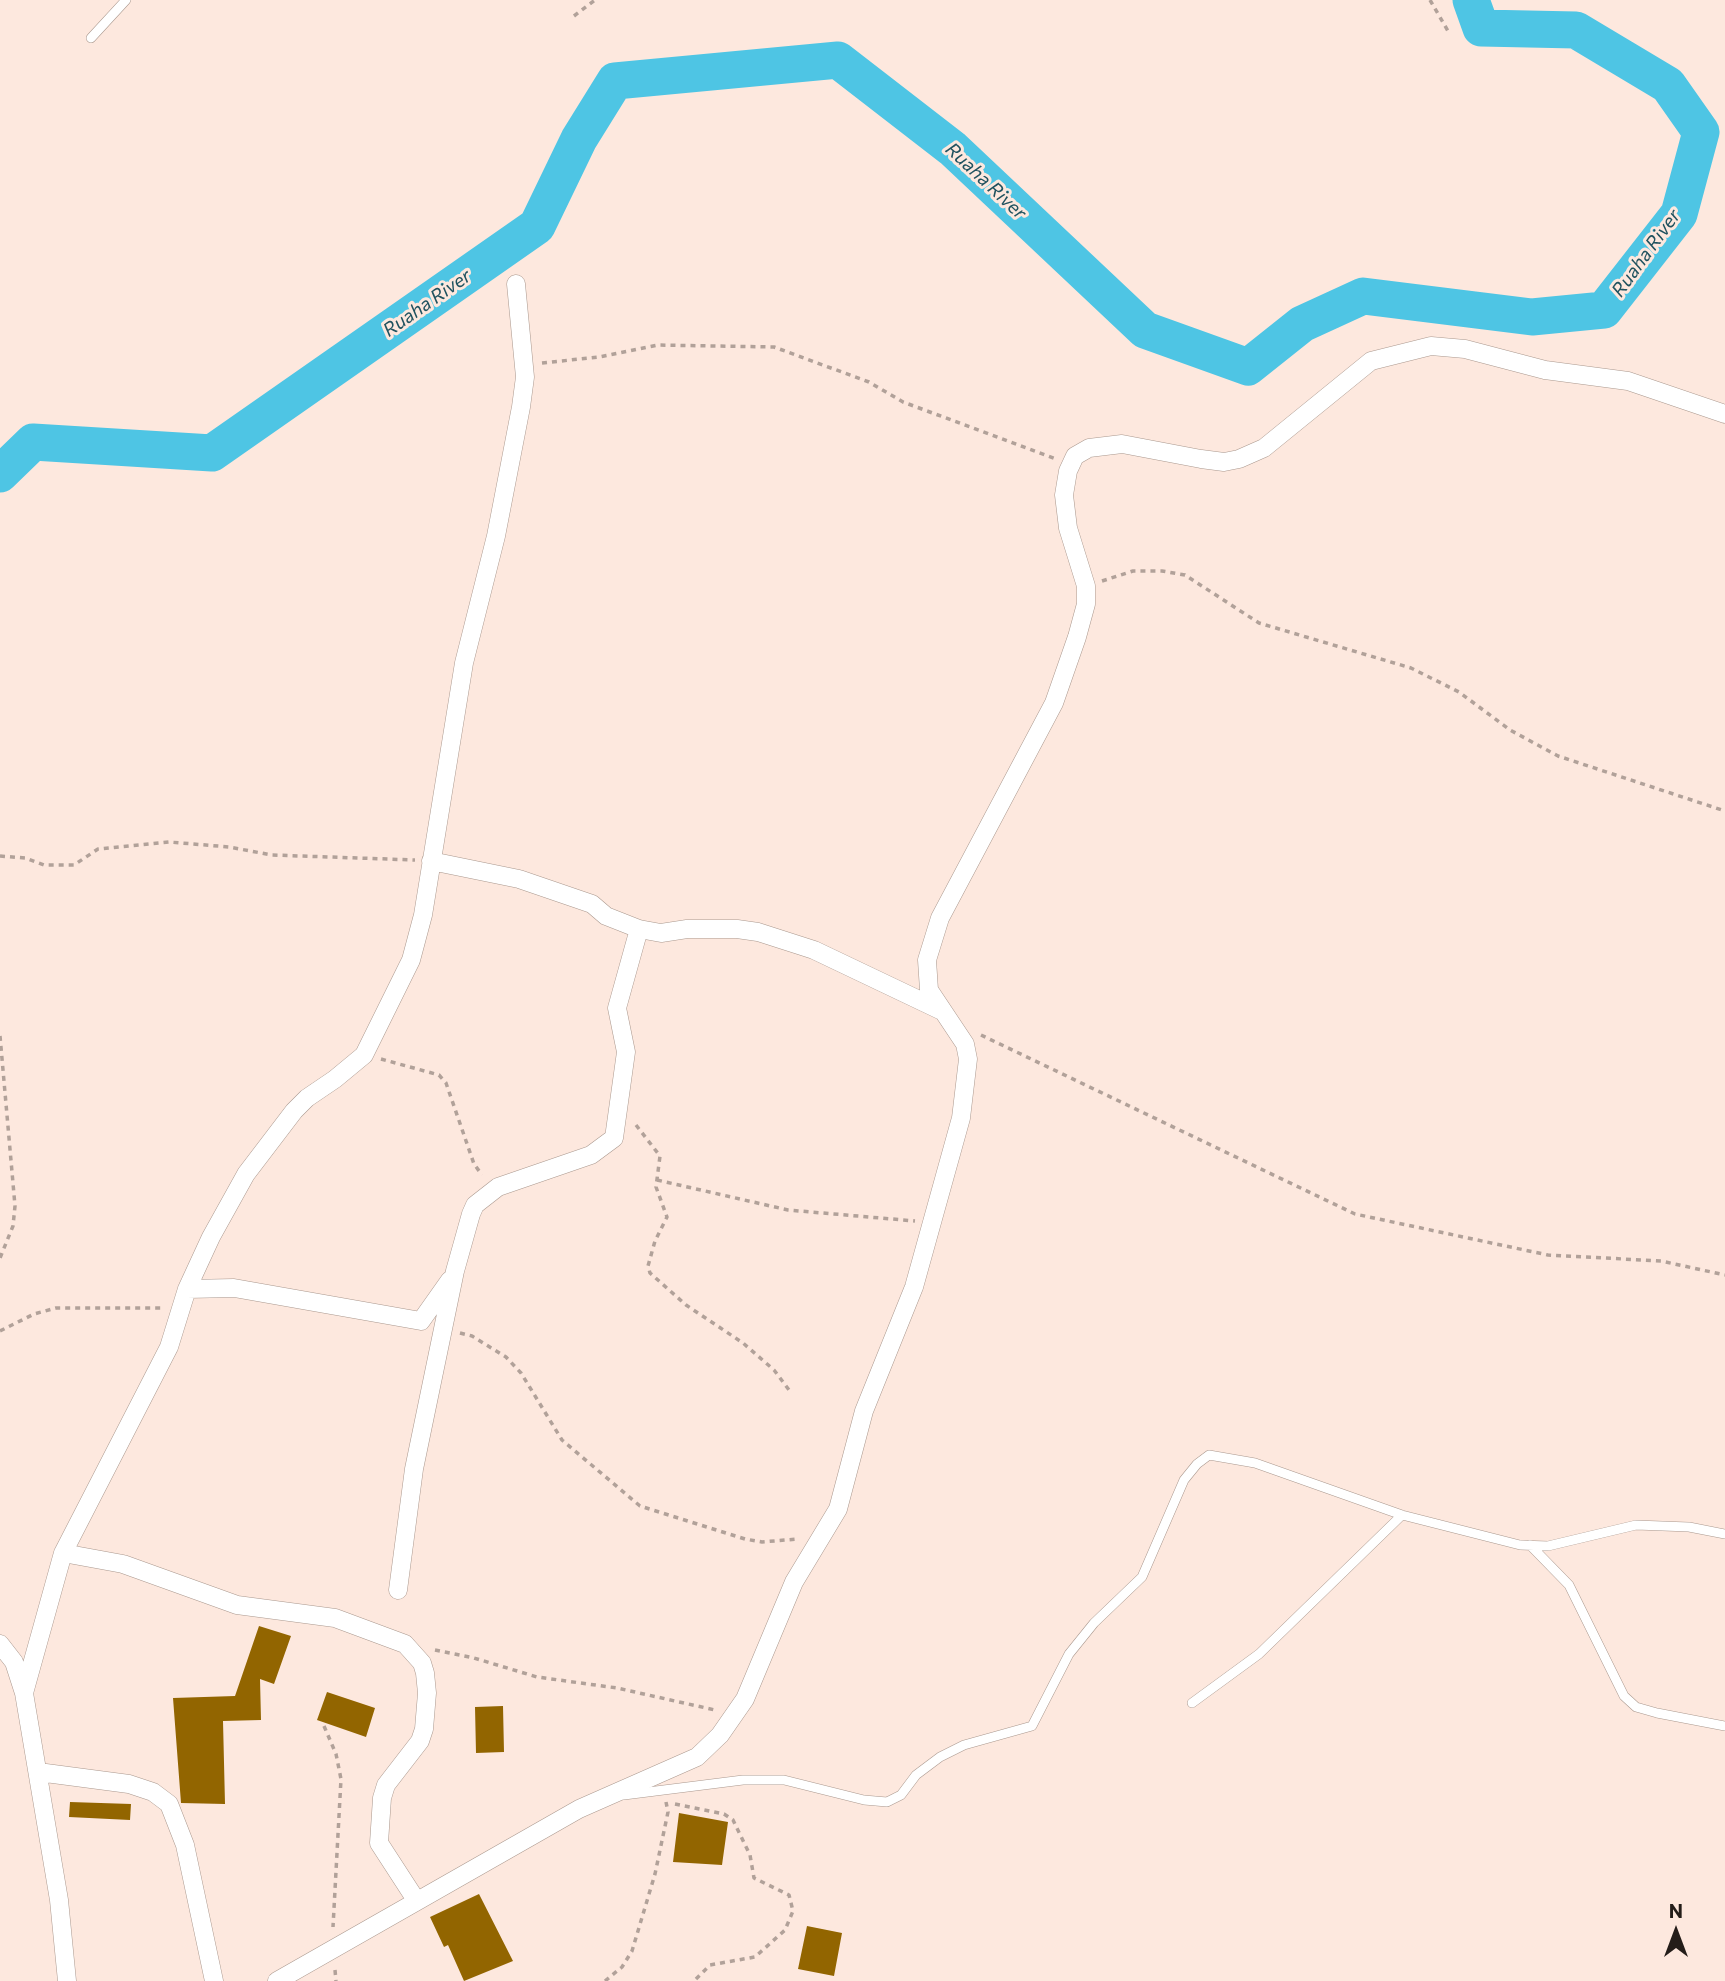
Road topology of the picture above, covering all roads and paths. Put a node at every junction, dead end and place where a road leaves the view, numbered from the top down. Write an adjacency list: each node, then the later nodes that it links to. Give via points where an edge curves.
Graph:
1 (126, 0): 6 (lane)
2 (595, 0): 4 (path)
3 (1430, 0): 5 (path)
4 (574, 16)
5 (1448, 31)
6 (92, 38)
7 (516, 284): 8 (street)
8 (523, 365): 10 (path, via 658,345 774,347); 14 (street, via 521,407 496,536 464,663)
9 (1725, 414): 10 (street, via 1628,381 1545,370 1465,349 1432,346 1371,361 1264,448 1240,459 1201,460 1122,444 1089,448 1075,456)
10 (1071, 466): 11 (street, via 1064,495 1068,528)
11 (1086, 586): 12 (path, via 1133,571 1185,575 1259,623 1411,668 1459,692 1510,730 1558,756); 16 (street, via 1077,637 1054,703 940,918 927,960 929,990)
12 (1725, 811)
13 (0, 856): 14 (path, via 44,865 74,865 98,849 169,842 229,846 272,855)
14 (431, 861): 15 (street, via 519,879 592,904 606,916); 19 (street, via 411,960)
15 (639, 929): 16 (street, via 758,932 814,950); 20 (street, via 617,1008 626,1052)
16 (940, 1010): 23 (street, via 965,1044 969,1071 961,1118)
17 (979, 1034): 26 (path, via 1355,1214 1548,1255 1661,1261)
18 (0, 1036): 24 (path, via 15,1206 13,1226)
19 (364, 1055): 22 (path, via 439,1075 446,1083 474,1164); 27 (street, via 293,1111 246,1174)
20 (621, 1108): 21 (path, via 660,1156); 22 (street, via 618,1129 609,1144 591,1155)
21 (657, 1180): 23 (path, via 788,1210); 31 (path, via 667,1217 655,1241 650,1273 686,1305 743,1343)
22 (498, 1186): 25 (street, via 475,1205)
23 (931, 1222): 34 (street, via 914,1287 864,1411 846,1487)
24 (0, 1258)
25 (455, 1271): 27 (street, via 421,1321 234,1288); 29 (street)
26 (1725, 1275)
27 (187, 1289): 28 (street)
28 (181, 1309): 30 (path, via 56,1308); 36 (street, via 169,1348)
29 (444, 1330): 34 (path, via 472,1336 506,1357 562,1440 640,1506 762,1542); 37 (street, via 414,1469)
30 (0, 1331)
31 (789, 1390)
32 (1402, 1516): 35 (lane); 41 (lane, via 1259,1654); 46 (lane, via 1255,1463 1209,1455 1184,1480 1142,1577 1069,1654 1032,1726 964,1745 940,1757 916,1775 901,1795 887,1802 784,1780)
33 (1725, 1534): 35 (lane, via 1636,1525 1548,1546)
34 (822, 1536): 42 (street, via 794,1582 745,1699)
35 (1530, 1545): 43 (lane, via 1569,1585 1624,1696 1636,1707)
36 (63, 1553): 39 (street, via 123,1564 237,1605 335,1618); 40 (street)
37 (398, 1590)
38 (0, 1644): 40 (street, via 14,1662)
39 (405, 1644): 42 (path, via 537,1677); 49 (street, via 425,1673 424,1729 386,1785 378,1825 383,1852)
40 (24, 1693): 45 (street)
41 (1192, 1703)
42 (734, 1714): 47 (street, via 697,1757)
43 (1725, 1726)
44 (324, 1727): 50 (path, via 341,1779)
45 (37, 1773): 52 (street, via 59,1900); 53 (street, via 129,1784 153,1792 169,1804 185,1845)
46 (654, 1791): 47 (lane); 48 (path)
47 (612, 1796): 49 (street, via 579,1809)
48 (667, 1803): 51 (path, via 733,1819 750,1855 754,1878 782,1889 789,1895 793,1911 785,1930 755,1957 722,1962); 55 (path, via 655,1874 632,1951)
49 (415, 1900): 50 (street)
50 (332, 1949): 54 (street)
51 (704, 1971): 56 (path); 57 (path)
52 (67, 1981)
53 (214, 1981)
54 (277, 1981)
55 (605, 1981)
56 (694, 1981)
57 (699, 1981)

